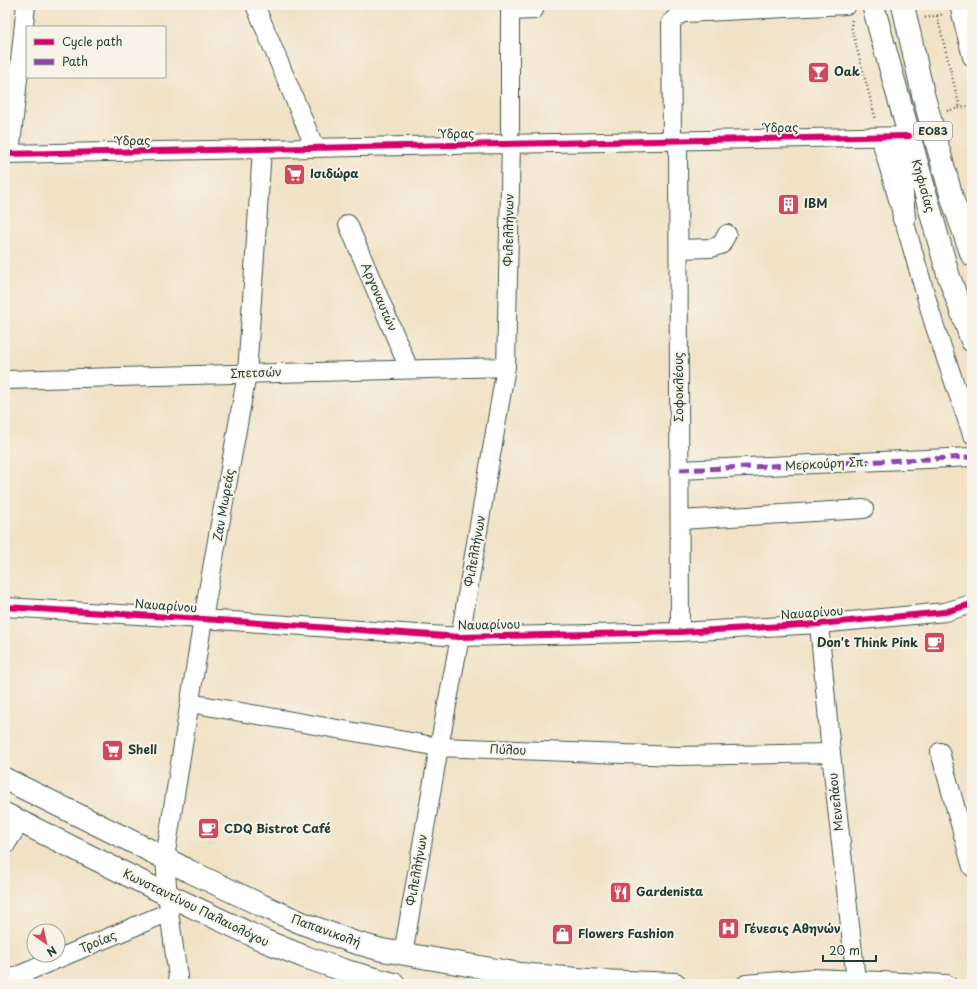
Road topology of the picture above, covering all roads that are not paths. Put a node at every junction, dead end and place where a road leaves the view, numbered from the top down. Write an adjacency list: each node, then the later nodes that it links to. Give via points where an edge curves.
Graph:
1 (26, 5): 17 (street)
2 (256, 5): 15 (street)
3 (873, 5): 9 (main road, Κηφισίας / ΕΟ83)
4 (510, 8): 7 (street); 12 (street, Φιλελλήνων)
5 (853, 8): 9 (street); 14 (street, Σοφοκλέους, via 678,15 671,23)
6 (960, 8): 10 (street)
7 (534, 10)
8 (905, 14): 22 (main road, Κηφισίας / ΕΟ83, via 929,116 953,201)
9 (880, 29): 11 (main road, Κηφισίας / ΕΟ83)
10 (972, 57)
11 (909, 136): 13 (street, Ύδρας); 18 (main road, via 899,156); 23 (main road, Κηφισίας / ΕΟ83, via 948,274)
12 (511, 137): 14 (street, Ύδρας); 15 (street, Ύδρας); 24 (street, Φιλελλήνων)
13 (880, 137): 14 (street, Ύδρας); 18 (street)
14 (675, 141): 21 (street, Σοφοκλέους)
15 (315, 148): 16 (street, Ύδρας)
16 (262, 149): 17 (street, Ύδρας); 26 (street, Ζαν Μωρεάς)
17 (8, 154)
18 (904, 219): 28 (street, via 934,324)
19 (348, 224): 25 (street, Αργοναυτών)
20 (726, 234): 21 (street, via 722,245)
21 (679, 249): 30 (street, Σοφοκλέους)
22 (972, 255)
23 (972, 341)
24 (506, 367): 25 (street, Σπετσών); 38 (street, Φιλελλήνων)
25 (409, 369): 26 (street, Σπετσών)
26 (247, 374): 27 (street, Σπετσών); 35 (street, Ζαν Μωρεάς)
27 (5, 380)
28 (972, 434)
29 (972, 457): 30 (street, Μερκούρη Σπ.)
30 (680, 470): 32 (street, Σοφοκλέους)
31 (864, 509): 32 (street)
32 (680, 520): 37 (street, Σοφοκλέους)
33 (972, 604): 36 (street, Ναυαρίνου, via 944,612)
34 (5, 607): 35 (street, Ναυαρίνου)
35 (203, 619): 38 (street, Ναυαρίνου); 39 (street, Ζαν Μωρεάς)
36 (819, 624): 37 (street, Ναυαρίνου); 42 (street, Μενελάου)
37 (680, 632): 38 (street, Ναυαρίνου)
38 (460, 637): 40 (street, Φιλελλήνων)
39 (190, 703): 40 (street, Πύλου); 46 (street, Ζαν Μωρεάς)
40 (439, 747): 42 (street, Πύλου, via 677,756); 49 (street, Φιλελλήνων)
41 (940, 752): 47 (street)
42 (831, 753): 51 (street, Μενελάου)
43 (5, 779): 46 (main road, Παπανικολή)
44 (12, 818): 45 (street); 48 (main road, Κωνσταντίνου Παλαιολόγου)
45 (5, 846)
46 (166, 858): 48 (street, Ζαν Μωρεάς); 49 (main road, Παπανικολή, via 302,924 360,944)
47 (972, 867)
48 (169, 904): 50 (main road, Κωνσταντίνου Παλαιολόγου, via 305,957); 52 (street, Τροίας); 53 (street, Ζαν Μωρεάς)
49 (402, 954): 55 (main road, Παπανικολή, via 520,974)
50 (344, 977): 54 (main road, Κωνσταντίνου Παλαιολόγου)
51 (856, 980): 56 (street, via 813,978); 57 (street)
52 (5, 981)
53 (179, 984)
54 (394, 984)
55 (675, 984)
56 (746, 984)
57 (946, 984)

